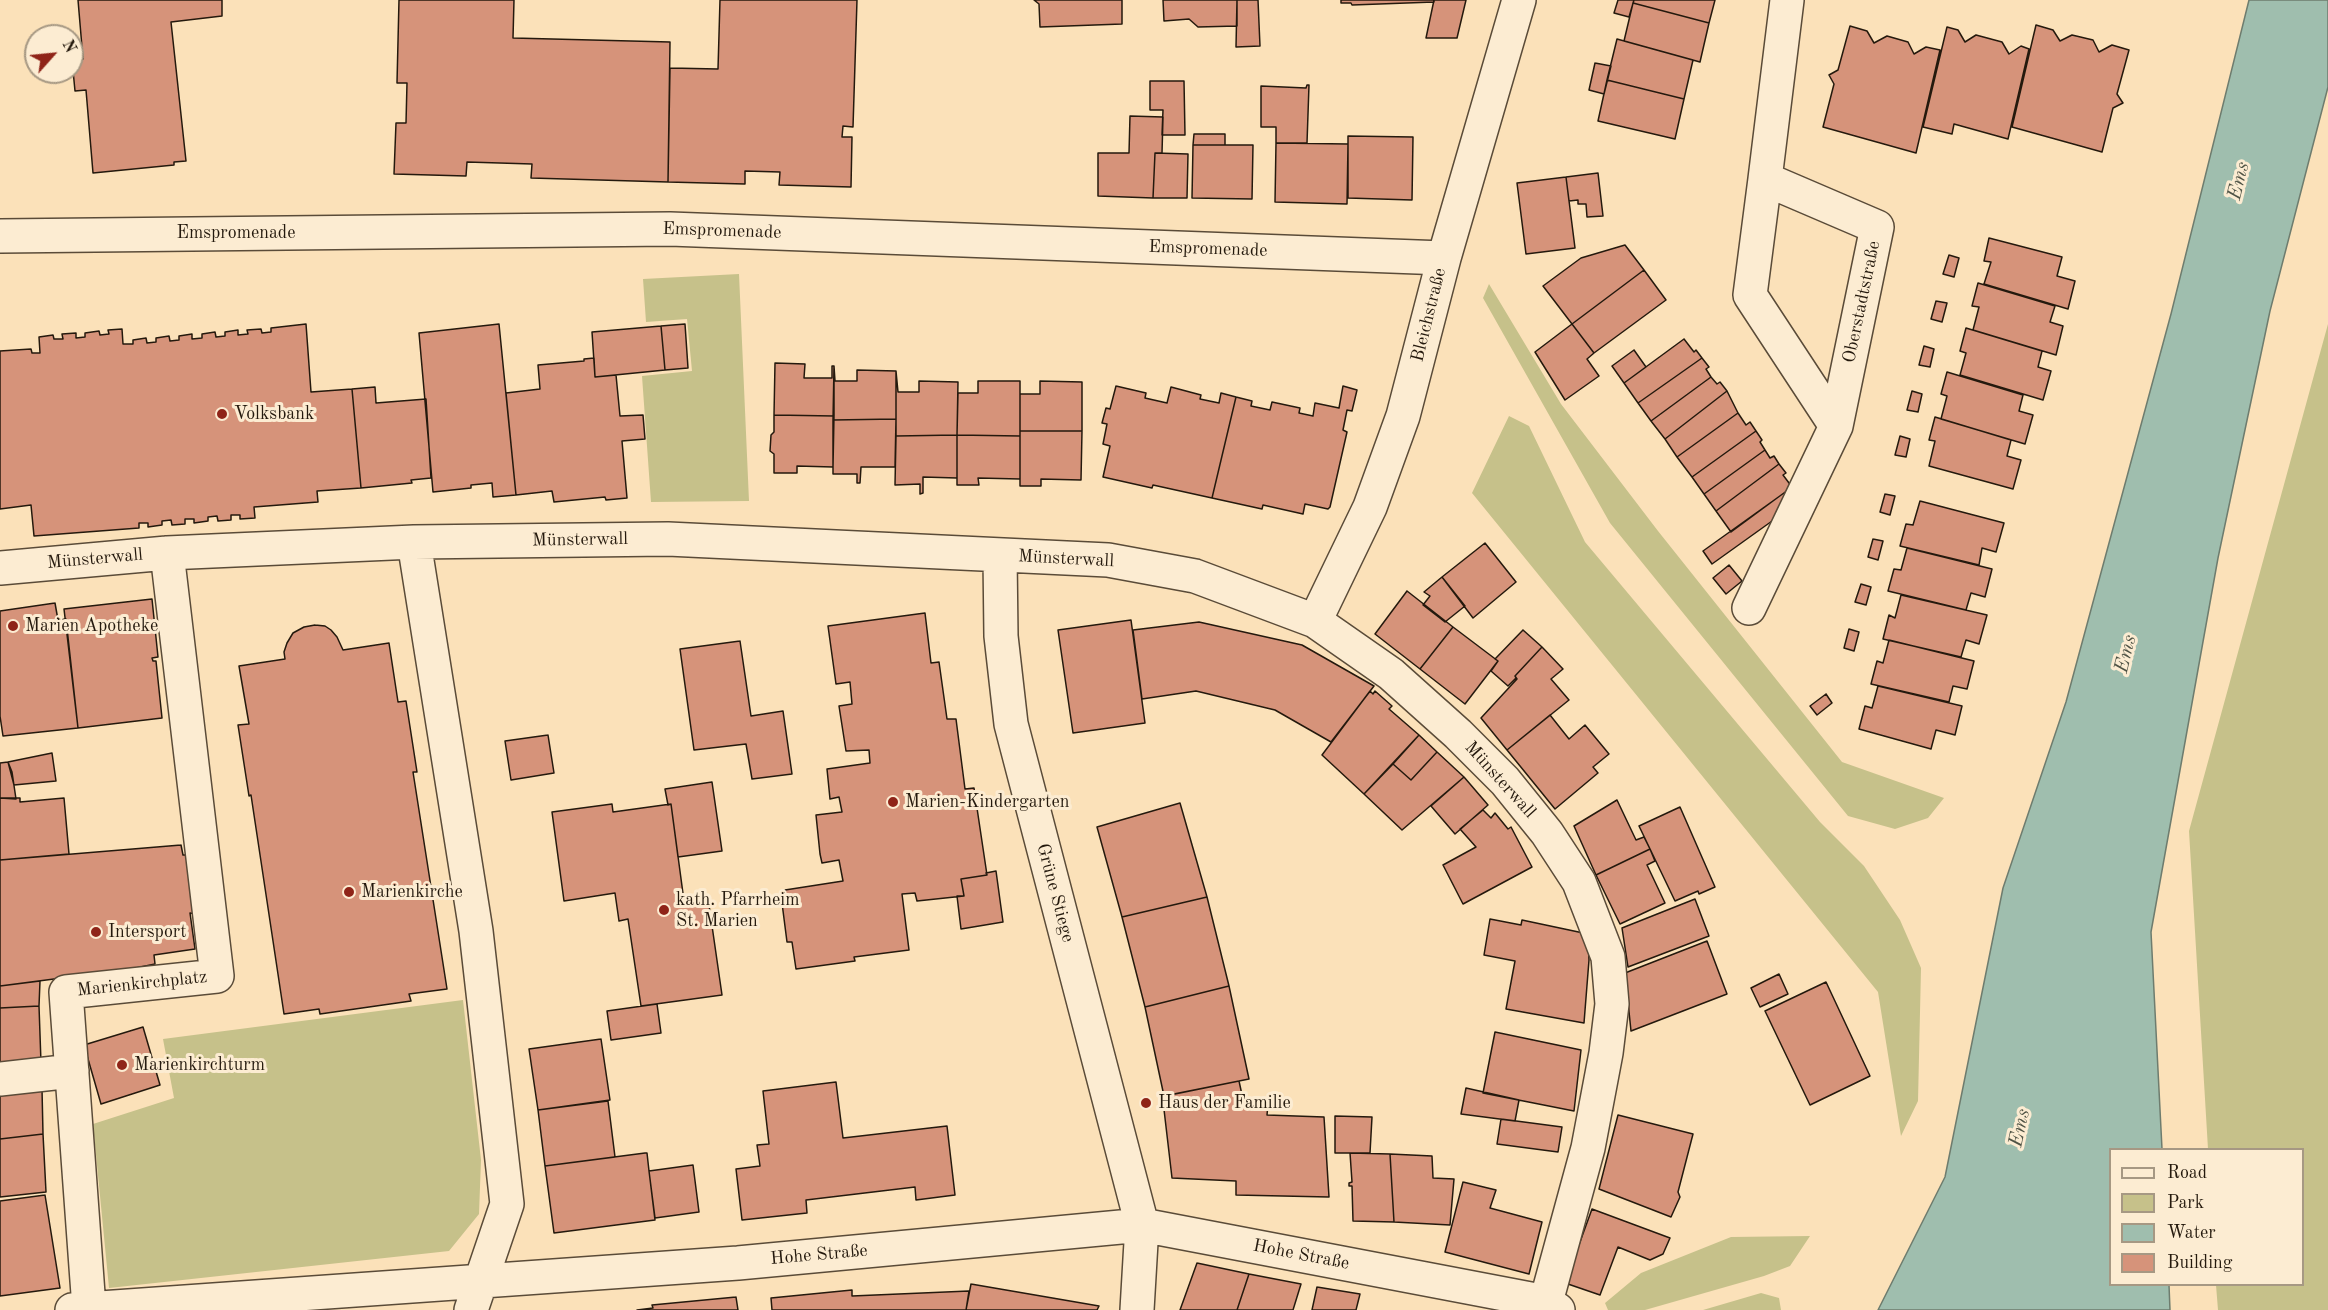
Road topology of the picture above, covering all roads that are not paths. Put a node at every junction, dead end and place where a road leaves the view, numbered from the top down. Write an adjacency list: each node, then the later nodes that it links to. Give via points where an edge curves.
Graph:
1 (1519, 0): 5 (street, Bleichstraße)
2 (1787, 0): 3 (street)
3 (1765, 179): 6 (street, via 1750,295); 6 (street, Oberstadtstraße, via 1877,227)
4 (0, 236): 5 (street, Emspromenade, via 670,229)
5 (1444, 258): 12 (street, Bleichstraße, via 1403,416 1370,507)
6 (1836, 426): 11 (street, Oberstadtstraße)
7 (414, 542): 8 (street, Münsterwall); 9 (street, Münsterwall, via 668,539); 16 (street, via 476,931 507,1204)
8 (167, 553): 10 (street, Münsterwall); 13 (street, Marienkirchplatz, via 217,976 66,992)
9 (1000, 556): 12 (street, Münsterwall, via 1108,560 1195,576); 15 (street, Grüne Stiege, via 1001,636 1011,724)
10 (0, 568)
11 (1749, 608)
12 (1315, 621): 17 (street, Münsterwall, via 1391,674 1505,781 1547,832 1579,882 1608,957 1612,1004 1606,1053)
13 (72, 1071): 14 (street); 18 (street, Marienkirchplatz)
14 (0, 1079)
15 (1142, 1225): 16 (street, Hohe Straße, via 738,1263); 17 (street, Hohe Straße); 20 (street, Grüne Stiege)
16 (483, 1280): 18 (street, Hohe Straße); 19 (street)
17 (1552, 1306)
18 (80, 1309)
19 (471, 1310)
20 (1137, 1310)

